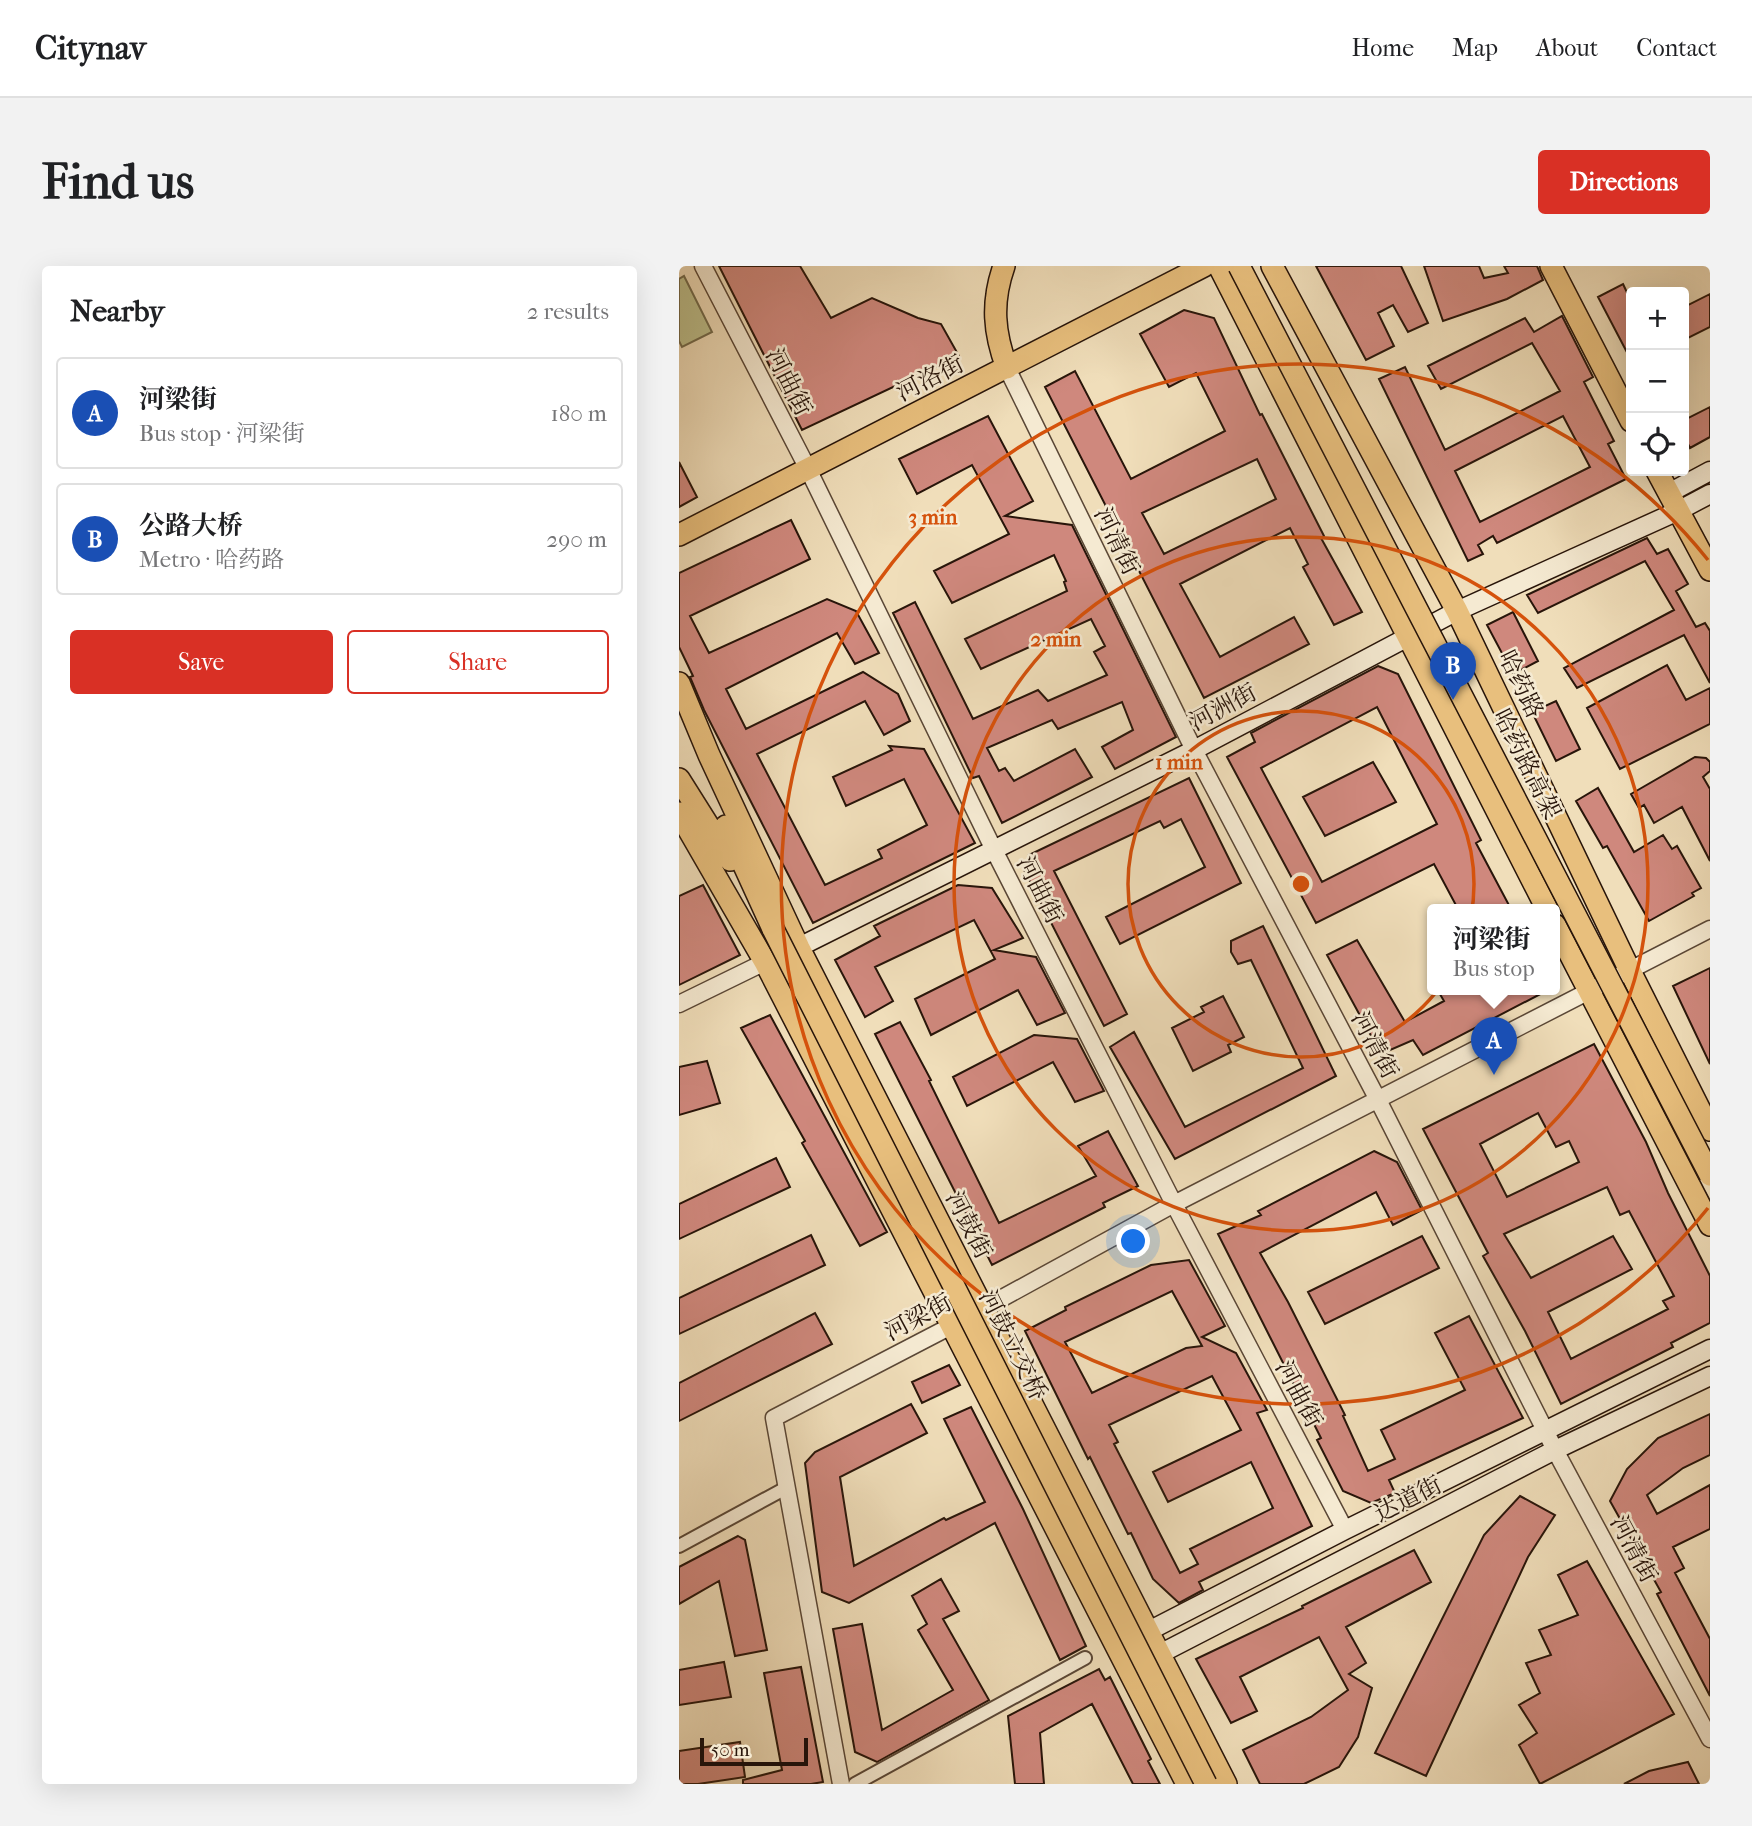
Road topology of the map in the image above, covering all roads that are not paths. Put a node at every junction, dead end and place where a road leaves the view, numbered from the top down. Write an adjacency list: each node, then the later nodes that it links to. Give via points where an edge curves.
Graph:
1 (703, 266): 10 (street, 河曲街)
2 (1004, 266): 8 (highway, via 996,320 997,342)
3 (1204, 266): 8 (highway, 河洛街)
4 (1219, 266): 18 (highway)
5 (1239, 266): 36 (highway, 哈药路高架, bridge)
6 (1272, 266): 17 (highway, 哈药路)
7 (1551, 266): 9 (highway)
8 (1007, 368): 10 (highway, 河洛街); 21 (street, 河清街)
9 (1627, 413)
10 (808, 469): 15 (highway, 河洛街); 24 (street, 河曲街)
11 (1710, 471): 14 (main road)
12 (1660, 476): 14 (highway)
13 (1710, 494): 14 (main road)
14 (1674, 502): 16 (highway); 17 (main road, 河洲街)
15 (679, 534)
16 (1710, 570)
17 (1457, 611): 18 (main road, 河洲街); 31 (highway, 哈药路)
18 (1410, 636): 21 (main road, 河洲街); 25 (highway)
19 (679, 683): 29 (highway, 河鼓街)
20 (679, 717): 26 (highway)
21 (1194, 750): 24 (main road, 河洲街); 34 (street, 河清街)
22 (679, 779): 26 (highway)
23 (679, 813): 30 (highway)
24 (994, 850): 29 (main road, 河洲街); 37 (street, 河曲街)
25 (1544, 904)
26 (773, 929): 57 (highway, 河鼓立交桥, bridge)
27 (1710, 929): 31 (street, 河梁街)
28 (1560, 935): 32 (highway)
29 (799, 948): 30 (main road, 河洲街); 39 (highway, 河鼓街)
30 (765, 962): 33 (street, 河洲街); 40 (highway)
31 (1630, 971): 32 (street, 河梁街); 35 (highway, 哈药路)
32 (1589, 992): 34 (street, 河梁街); 38 (highway)
33 (679, 1004)
34 (1377, 1098): 37 (street, 河梁街); 43 (street, 河清街)
35 (1710, 1130)
36 (1710, 1175)
37 (1174, 1204): 39 (street, 河梁街); 46 (street, 河曲街)
38 (1710, 1225)
39 (982, 1308): 40 (street, 河梁街); 48 (highway, 河鼓街)
40 (953, 1325): 45 (street, 河梁街, via 774,1418); 49 (highway)
41 (1710, 1349): 43 (main road)
42 (1710, 1376): 44 (main road, 达道街)
43 (1546, 1430): 44 (street, 河清街); 46 (main road)
44 (1555, 1450): 50 (main road, 达道街); 53 (street, 河清街)
45 (786, 1488): 47 (street); 54 (street, 河梁街)
46 (1345, 1530): 48 (main road)
47 (679, 1546)
48 (1147, 1632): 49 (main road); 50 (highway, 河鼓街)
49 (1118, 1646): 52 (highway)
50 (1160, 1654): 52 (main road, 达道街); 58 (highway, 河鼓街)
51 (1085, 1658): 55 (street)
52 (1129, 1669): 56 (highway)
53 (1710, 1739)
54 (841, 1784)
55 (855, 1784)
56 (1187, 1784)
57 (1206, 1784)
58 (1226, 1784)

